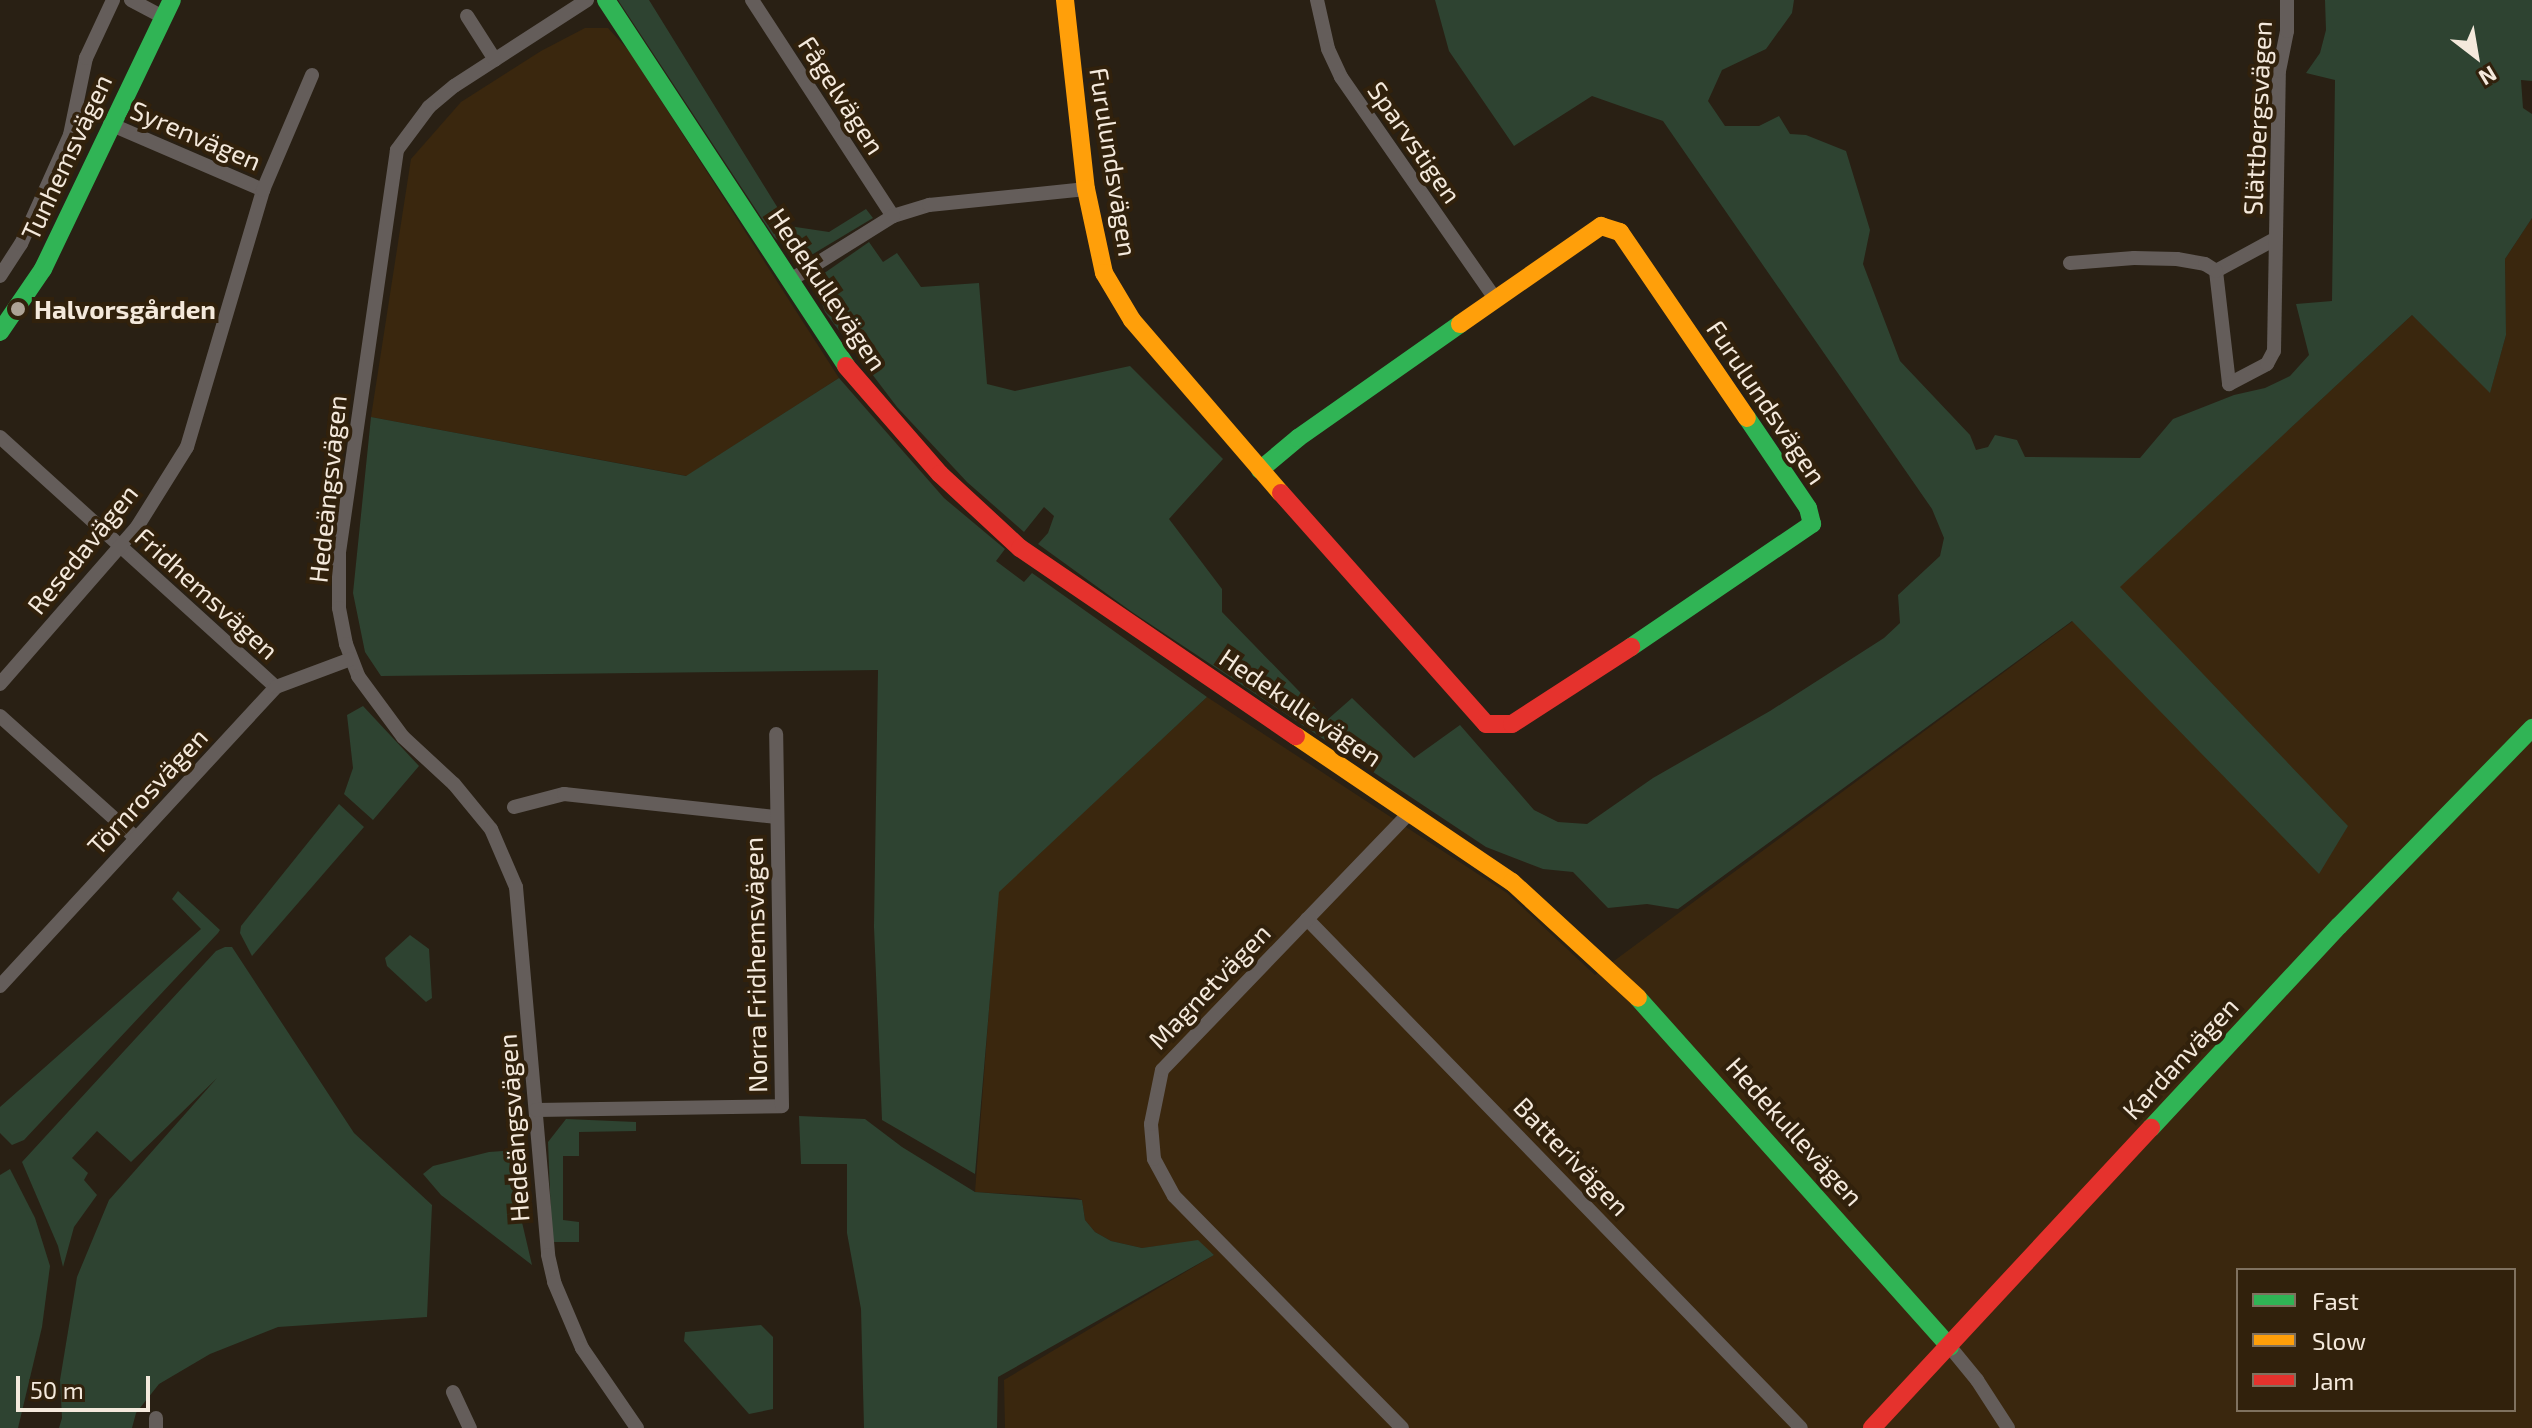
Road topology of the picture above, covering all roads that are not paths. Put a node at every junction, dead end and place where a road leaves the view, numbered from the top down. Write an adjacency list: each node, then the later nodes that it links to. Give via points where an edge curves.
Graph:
1 (113, 0): 21 (street, via 86,58 70,135 21,244)
2 (131, 0): 11 (street)
3 (172, 0): 11 (street, Tunhemsvägen)
4 (587, 0): 12 (street, Hedeängsvägen)
5 (606, 0): 22 (street, Hedekullevägen)
6 (752, 0): 17 (street, Fågelvägen)
7 (1065, 0): 15 (street, Furulundsvägen)
8 (1317, 0): 23 (street, Sparvstigen, via 1328,49 1341,77)
9 (2287, 0): 18 (street, Slättbergsvägen, via 2279,71)
10 (467, 16): 12 (street)
11 (163, 17): 14 (street, Tunhemsvägen)
12 (495, 60): 28 (street, Hedeängsvägen, via 429,107 397,150 339,551 339,608)
13 (312, 75): 16 (street, Resedavägen)
14 (110, 124): 16 (street, Syrenvägen); 24 (street, Tunhemsvägen, via 43,269)
15 (1086, 189): 17 (street, via 929,205); 26 (street, Furulundsvägen, via 1104,273 1132,320)
16 (263, 190): 27 (street, Resedavägen, via 187,447)
17 (893, 216): 22 (street)
18 (2275, 239): 20 (street, Slättbergsvägen); 20 (street, Slättbergsvägen, via 2274,351 2267,364 2229,384)
19 (2070, 263): 20 (street, via 2177,259)
20 (2216, 271)
21 (0, 276)
22 (789, 281): 35 (street, Hedekullevägen, via 849,371 894,425 1020,548)
23 (1496, 300): 26 (street, Furulundsvägen); 26 (street, Furulundsvägen, via 1601,226 1620,232 1808,508 1809,528 1512,724 1499,727 1486,724)
24 (0, 332)
25 (0, 437): 27 (street, Fridhemsvägen)
26 (1260, 470)
27 (121, 547): 29 (street, Resedavägen); 30 (street, Fridhemsvägen)
28 (351, 659): 30 (street, Törnrosvägen); 40 (street, Hedeängsvägen, via 403,737 464,795 504,855 520,917)
29 (0, 684)
30 (276, 687): 37 (street, Törnrosvägen)
31 (0, 716): 37 (street)
32 (2532, 728): 41 (street, Kardanvägen, via 2217,1056)
33 (776, 734): 36 (street, Norra Fridhemsvägen)
34 (514, 807): 36 (street, Norra Fridhemsvägen, via 564,794)
35 (1409, 813): 38 (street, Magnetvägen); 41 (street, Hedekullevägen, via 1512,882 1635,995)
36 (775, 817): 40 (street, Norra Fridhemsvägen, via 782,1106)
37 (136, 838): 39 (street, Törnrosvägen)
38 (1307, 919): 45 (street, Magnetvägen, via 1162,1070 1151,1124 1154,1159 1174,1196); 46 (street, Batterivägen)
39 (0, 986)
40 (536, 1110): 44 (street, Hedeängsvägen, via 543,1222 554,1282 582,1348)
41 (1950, 1347): 47 (street, Kardanvägen); 48 (street, Hedekullevägen)
42 (453, 1392): 43 (street)
43 (470, 1428)
44 (637, 1428)
45 (1402, 1428)
46 (1801, 1428)
47 (1872, 1428)
48 (2008, 1428)

